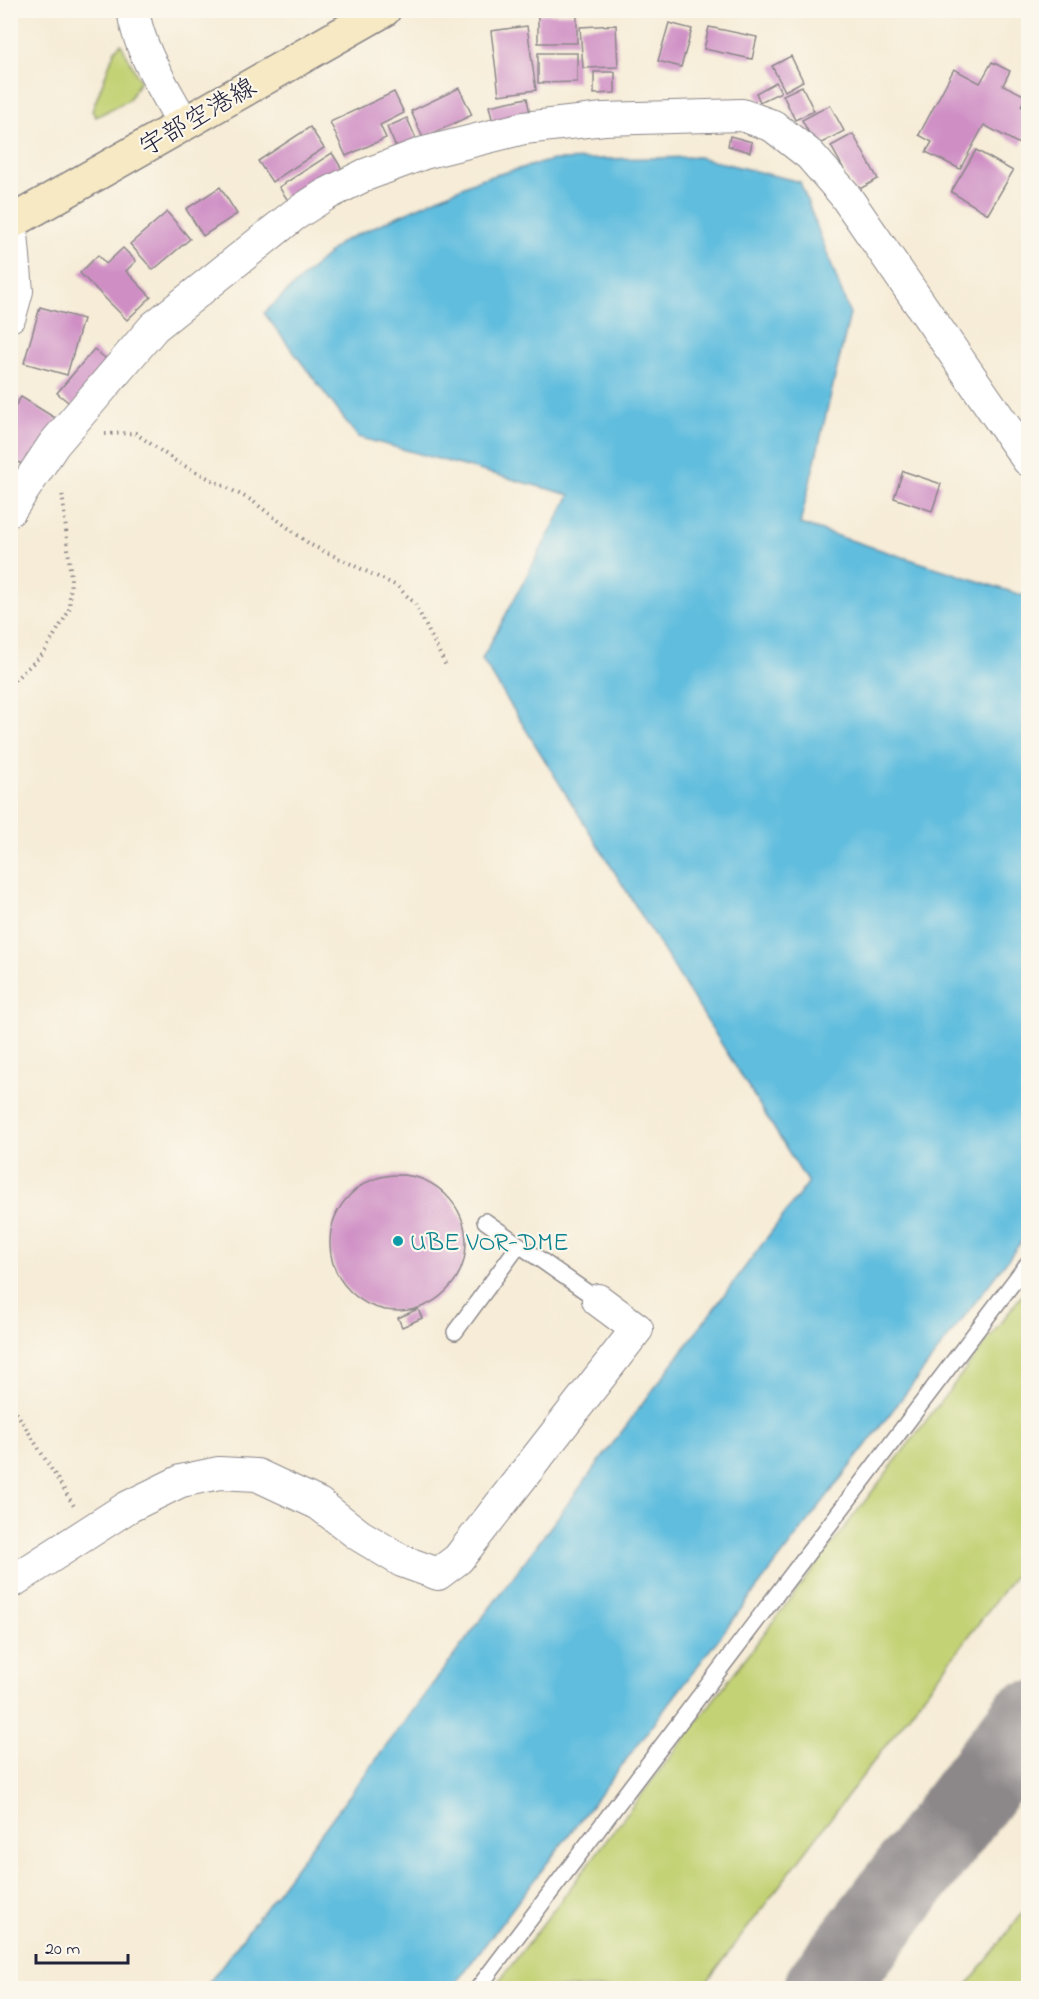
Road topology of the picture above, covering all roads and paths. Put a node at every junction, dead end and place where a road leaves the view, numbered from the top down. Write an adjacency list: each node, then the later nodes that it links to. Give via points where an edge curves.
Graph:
1 (133, 10): 3 (street, via 147,57)
2 (384, 10): 3 (main road, 宇部空港線)
3 (183, 123): 4 (main road, 宇部空港線)
4 (11, 222): 5 (street, via 17,291)
5 (10, 316)
6 (54, 444): 7 (street, via 154,327 294,214 365,175 424,153 524,128 604,119 742,116 773,126 810,154 844,194); 8 (street); 9 (path, via 79,444 108,433 135,433 177,462 251,500 311,545 398,586 415,604); 10 (path, via 71,578 69,610 43,654)
7 (1029, 460)
8 (10, 510)
9 (447, 668)
10 (10, 684)
11 (485, 1221): 12 (lane)
12 (519, 1245): 14 (lane); 15 (lane)
13 (1029, 1263): 19 (lane)
14 (598, 1300): 17 (street, via 637,1329 458,1559 438,1574 402,1561 319,1504 257,1475 219,1473 181,1481 128,1507)
15 (455, 1332)
16 (10, 1402): 17 (path)
17 (90, 1532): 18 (street)
18 (10, 1582)
19 (478, 1989)

